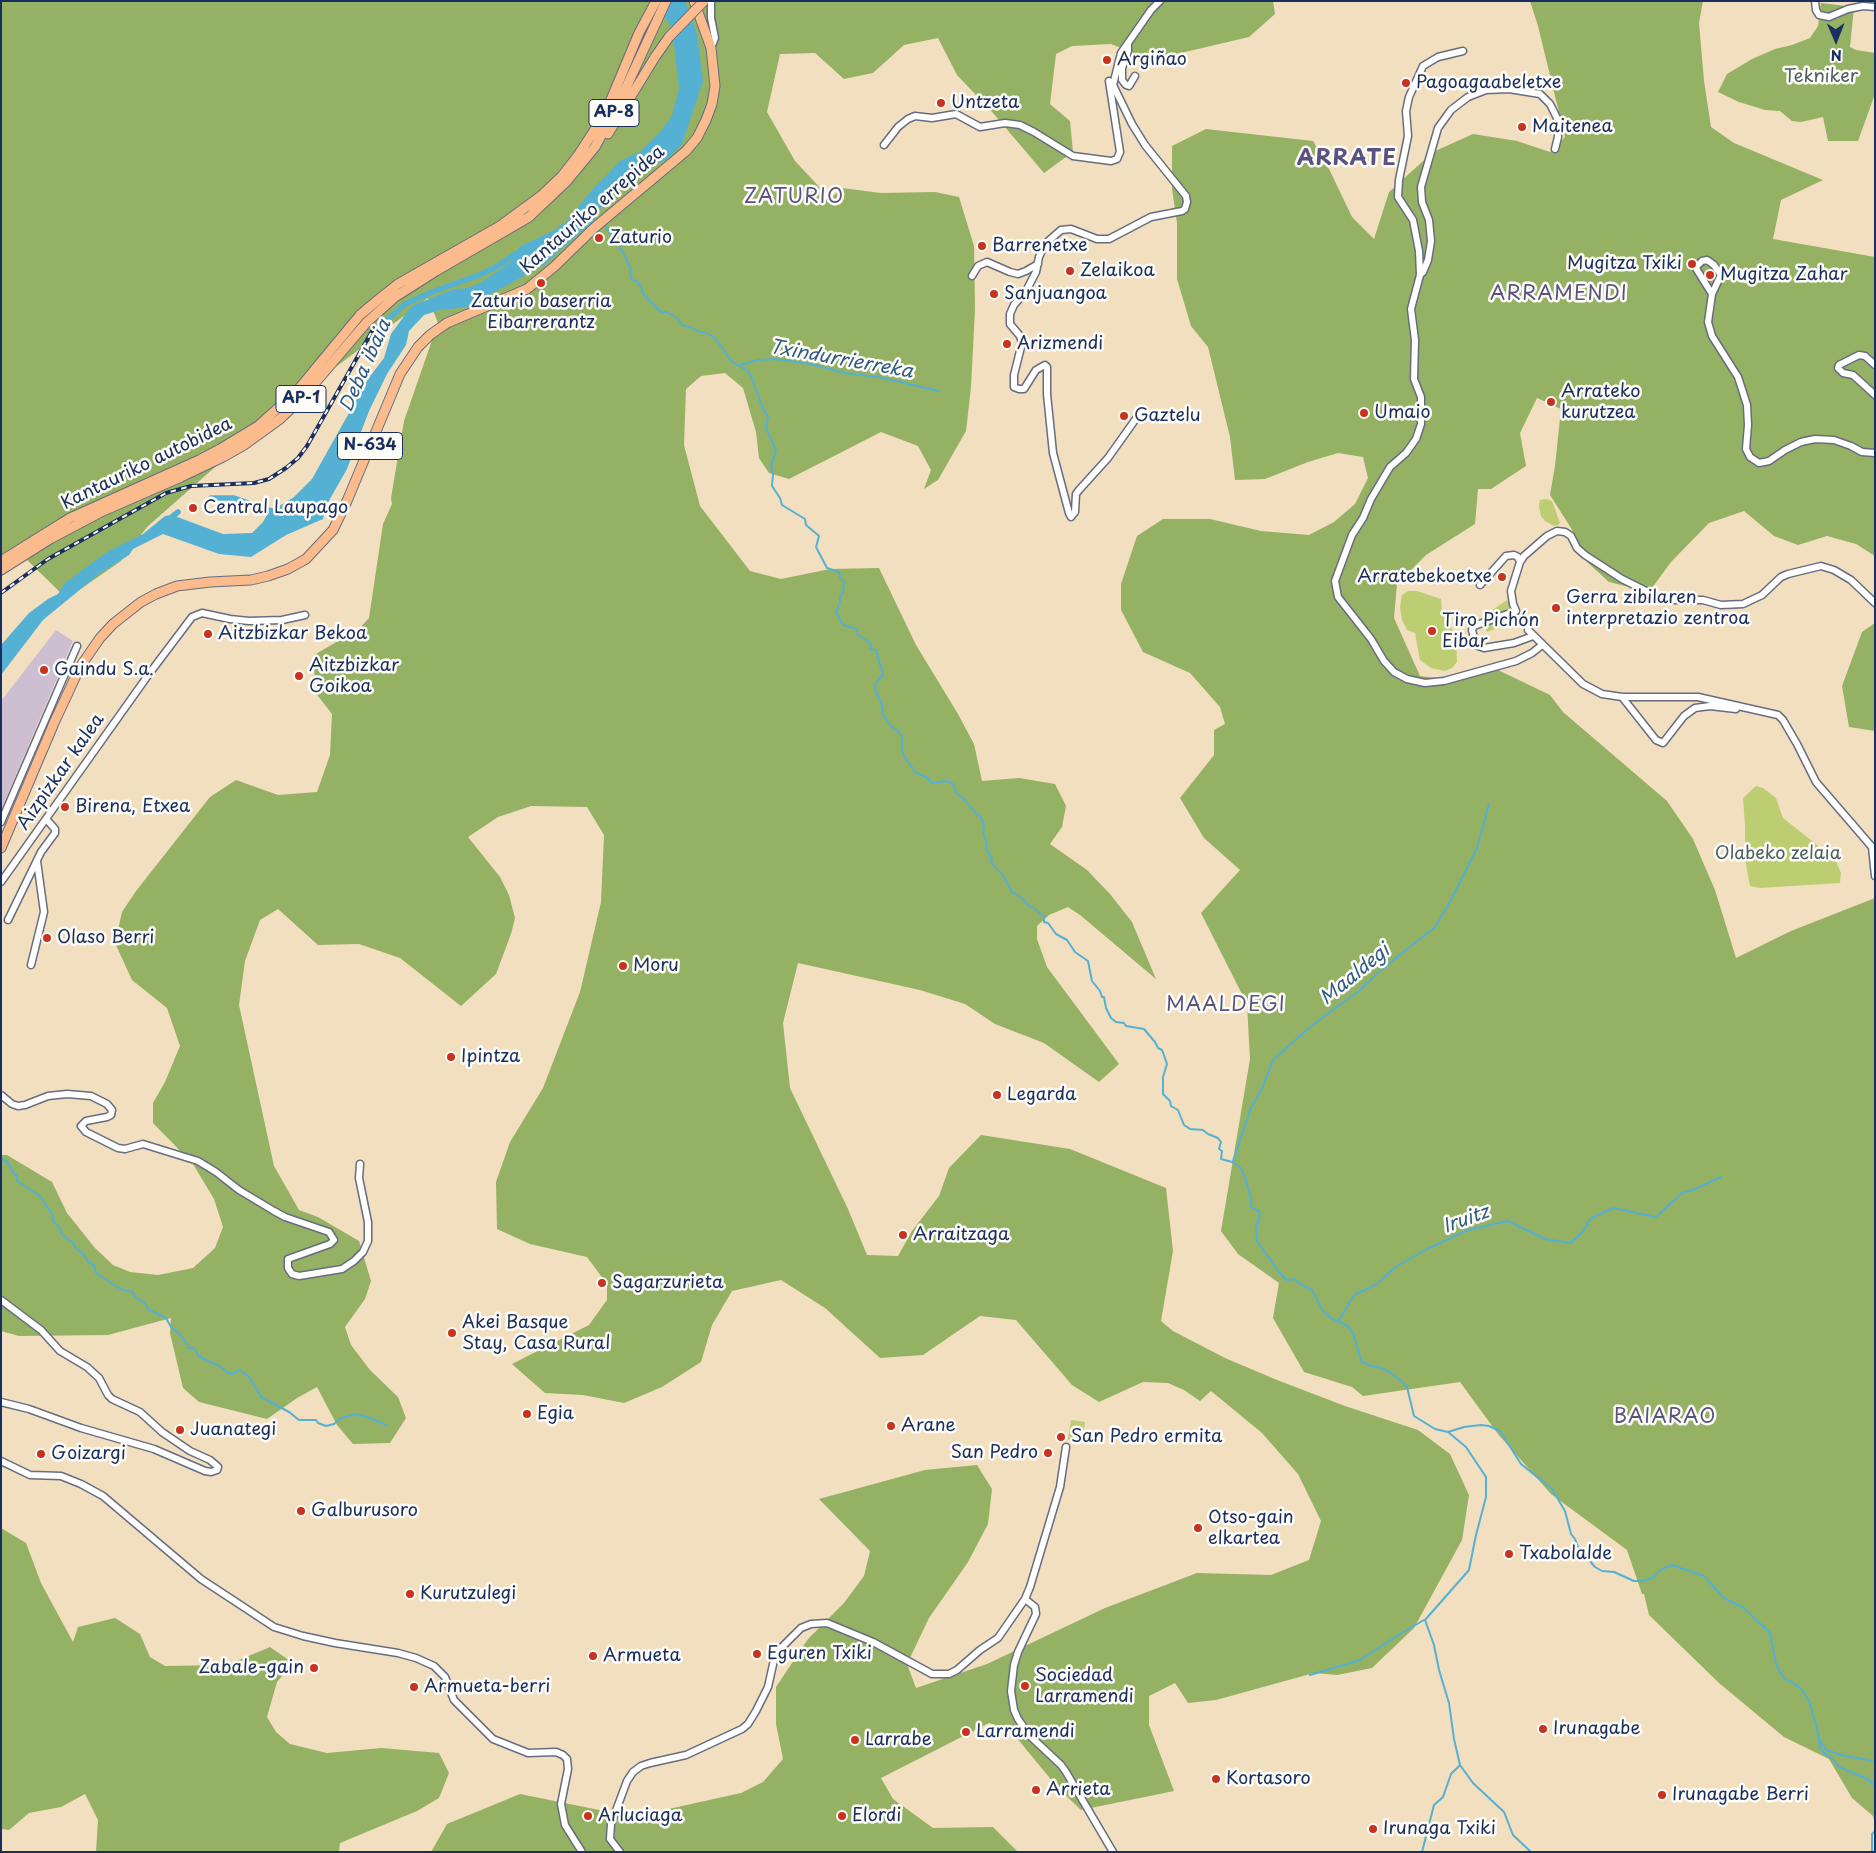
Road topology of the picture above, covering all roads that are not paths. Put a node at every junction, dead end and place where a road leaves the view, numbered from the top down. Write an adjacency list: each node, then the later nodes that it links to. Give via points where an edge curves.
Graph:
1 (651, 1): 10 (highway, AP-1)
2 (656, 1): 10 (highway, Kantauriko autobidea)
3 (666, 1): 18 (highway, AP-8, via 606,128)
4 (694, 1): 12 (highway, Kantauriko errepidea / N-634)
5 (704, 1): 18 (highway, AP-1, bridge, via 669,37 602,143 589,161)
6 (711, 1): 12 (street, via 715,38)
7 (1160, 1): 11 (street)
8 (1816, 1): 9 (street, via 1819,15 1829,17 1863,6)
9 (1875, 7)
10 (638, 32): 28 (highway, Kantauriko autobidea / AP-1, via 605,114 562,176 541,196 500,226 379,298 360,315 297,391 258,426 199,460 70,518)
11 (1128, 43): 14 (street); 15 (street, via 1122,80 1130,86)
12 (711, 48): 39 (highway, Kantauriko errepidea / N-634, via 712,104 686,151 534,284 448,322 418,347 400,374 340,516 319,546 300,562 268,576 192,583 156,594 126,613 100,638 80,667)
13 (1463, 51): 20 (street, via 1438,57 1423,66 1406,107 1408,136 1398,180 1398,197 1416,228)
14 (1114, 75): 16 (street, via 1110,76 1109,86 1120,152 1117,159 1111,161 1073,156 1020,125 1005,123 980,127 956,114 908,118); 19 (street, via 1113,85 1132,124 1149,151 1182,190 1186,209 1151,217 1109,239 1097,239 1072,229 1061,230 1045,244)
15 (1135, 76)
16 (884, 145)
17 (1555, 149): 20 (street, via 1557,118 1540,94 1509,89 1486,90 1468,97 1451,110 1438,128 1421,187 1431,241 1428,260)
18 (567, 181): 29 (highway, Kantauriko autobidea / AP-1, via 529,217 419,281 385,305 303,397 280,419 244,445 223,458 96,515)
19 (1038, 264): 21 (street, via 1018,274 987,262 978,266); 25 (street, via 1026,291 1010,314 1010,324 1022,343 1014,387 1024,389 1036,370 1047,367 1046,394 1053,452 1071,516 1075,512 1076,494)
20 (1420, 275): 33 (street, via 1411,308 1415,340 1414,379 1421,397 1421,424 1416,439 1390,468 1352,535 1335,580 1338,596 1384,661 1406,679 1425,683 1444,681 1516,661)
21 (972, 276)
22 (1712, 294): 22 (street, via 1697,270 1699,264 1706,260 1721,275); 26 (street, via 1708,322 1712,336 1738,377 1745,398 1746,450 1750,457 1759,463 1769,461 1801,442 1815,439 1834,440 1862,452)
23 (1875, 365): 24 (street, via 1859,355 1838,368 1842,373 1853,375)
24 (1875, 395)
25 (1140, 414)
26 (1875, 453)
27 (1519, 560): 30 (street, via 1514,555 1506,556); 31 (street, via 1546,536 1558,531 1570,536 1585,555 1662,599 1743,604 1762,595 1781,577 1821,566 1851,580); 33 (street, via 1510,591 1516,611 1474,626 1475,642 1484,648 1494,648 1514,643 1530,633)
28 (1, 561)
29 (1, 570)
30 (1480, 585)
31 (1875, 603)
32 (305, 615): 37 (street, Aizpizkar kalea, via 282,620 249,621 202,613 192,617)
33 (1542, 645): 35 (street, via 1583,684 1602,694)
34 (77, 646): 38 (street)
35 (1622, 697): 36 (street, via 1698,697); 36 (street, via 1656,740 1663,743 1684,716 1695,708)
36 (1749, 709): 41 (street, via 1778,715 1783,720 1816,782 1872,848)
37 (47, 820): 40 (street, via 55,832); 42 (street, Aizpizkar kalea)
38 (1, 822)
39 (1, 848)
40 (36, 861): 43 (street); 44 (street, via 44,912)
41 (1875, 876)
42 (1, 882)
43 (8, 920)
44 (31, 965)
45 (1, 1095): 46 (street, via 18,1106 48,1096 91,1096 112,1110 107,1117 86,1121 81,1126 86,1132 118,1148 143,1144 198,1161 285,1217 329,1232 334,1240 330,1244 288,1259 288,1268 299,1276 342,1269 363,1252 368,1241 368,1222 359,1178)
46 (360, 1164)
47 (1, 1300): 48 (street, via 40,1330 60,1351 87,1367 99,1378 108,1395 140,1412 162,1432 218,1467 212,1472 205,1471 154,1449)
48 (1, 1402)
49 (1066, 1447): 51 (street, via 1060,1487)
50 (1, 1462): 52 (street, via 30,1475 60,1476 103,1496 201,1578 274,1627 335,1643 398,1653 434,1666 445,1677 454,1700 493,1739 528,1753 556,1752 567,1759 561,1804 565,1825)
51 (1025, 1599): 53 (street, via 998,1638 949,1674 932,1674 873,1642 827,1623 801,1628 774,1660 768,1687 748,1724 686,1755 650,1763 633,1772 610,1824 610,1840); 54 (street, via 1035,1607 1036,1614 1014,1665 1011,1691 1014,1710 1029,1735 1066,1772)
52 (582, 1852)
53 (620, 1852)
54 (1113, 1852)

